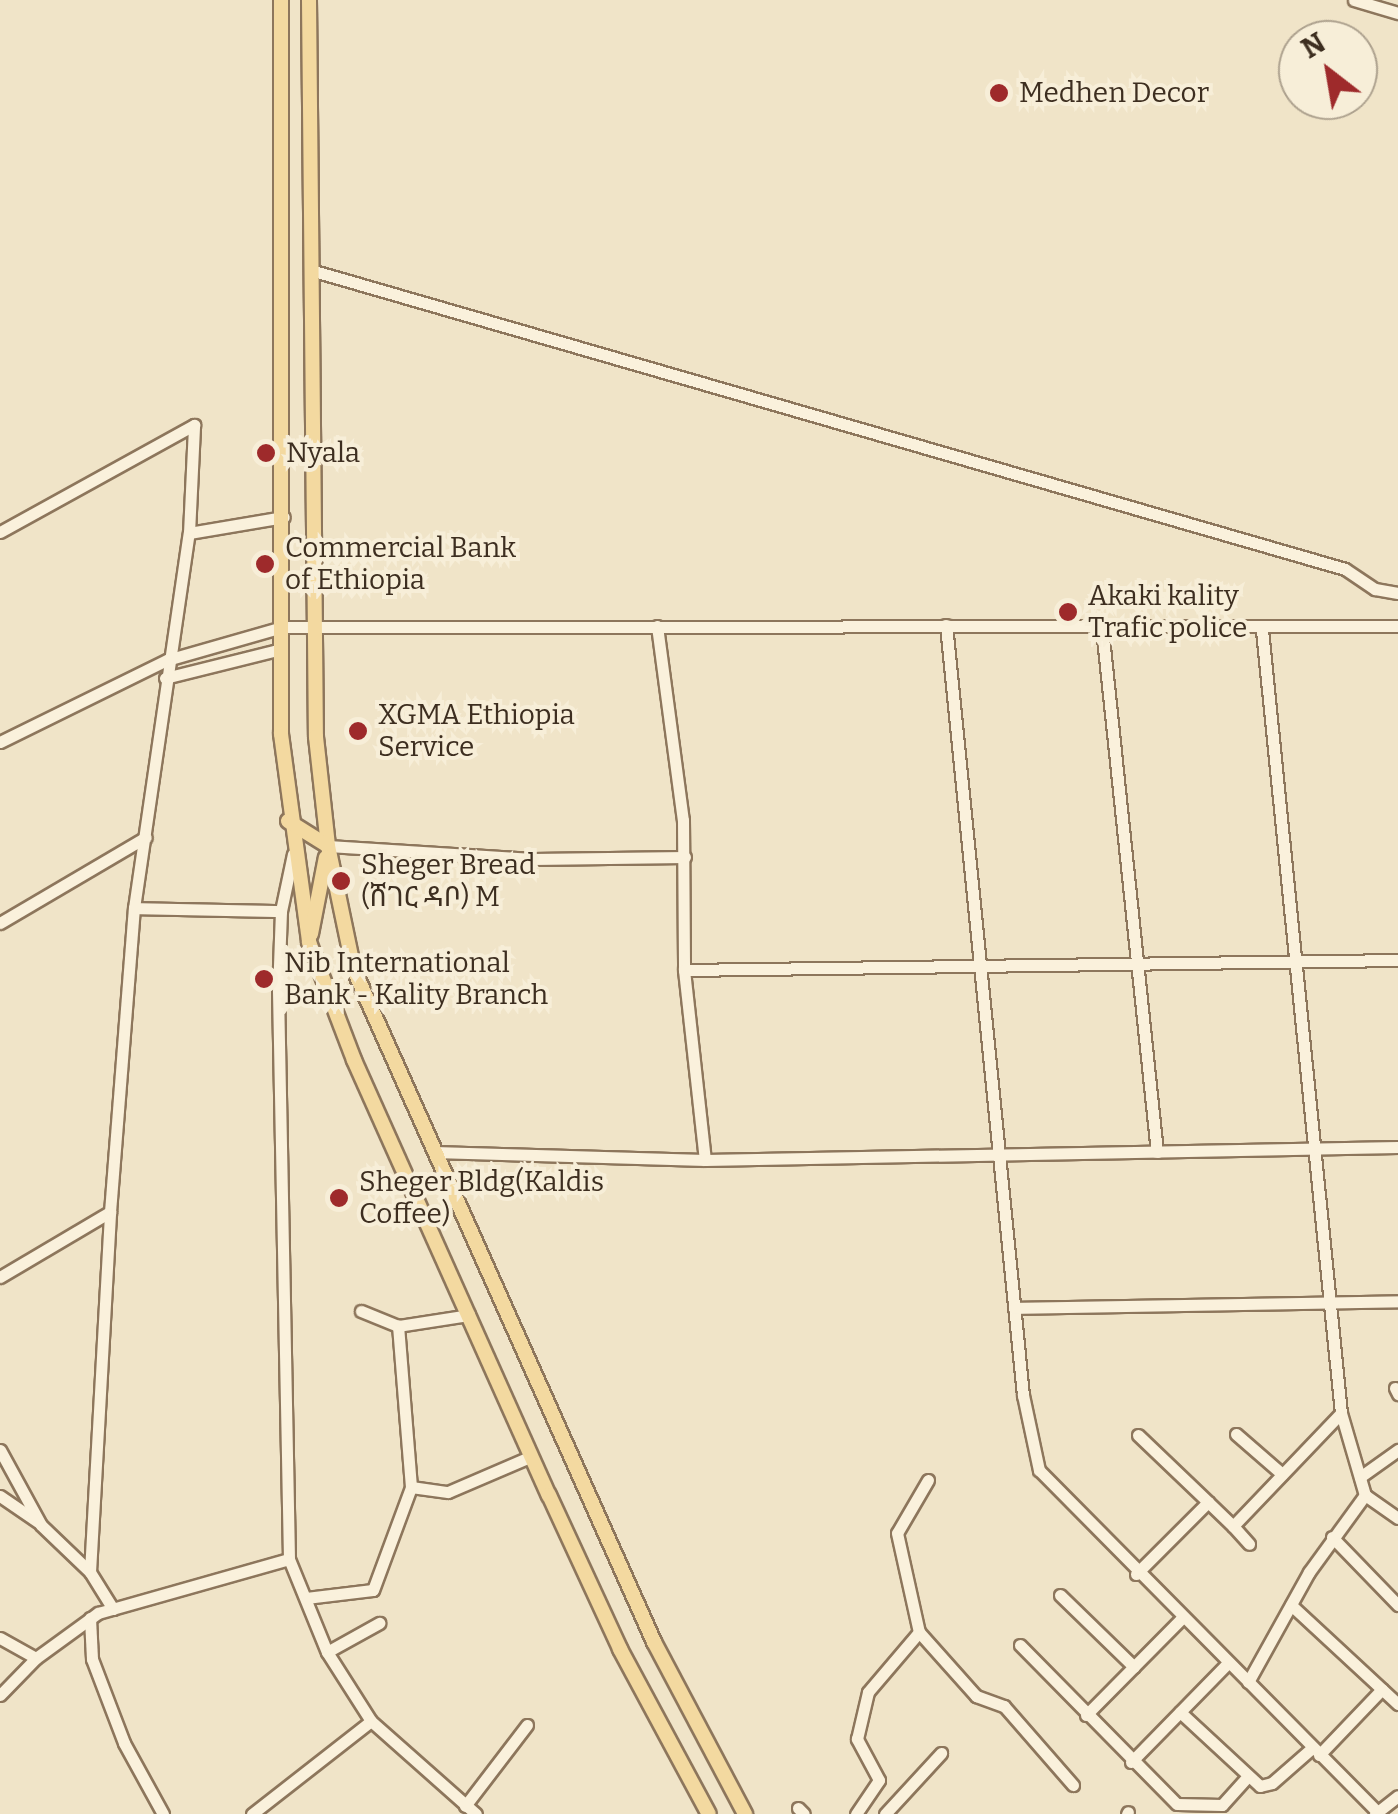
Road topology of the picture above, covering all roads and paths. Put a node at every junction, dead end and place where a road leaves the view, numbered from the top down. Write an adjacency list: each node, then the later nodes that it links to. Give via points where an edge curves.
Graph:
1 (281, 0): 6 (main road)
2 (308, 0): 5 (main road)
3 (1354, 0): 4 (street)
4 (1398, 13)
5 (314, 270): 9 (street, via 1345,568 1375,589); 14 (main road)
6 (284, 517): 8 (street); 13 (main road)
7 (0, 532): 8 (street, via 194,425)
8 (189, 534): 18 (street)
9 (1398, 593)
10 (946, 625): 11 (street); 15 (street); 34 (street)
11 (657, 626): 14 (street); 25 (street)
12 (1398, 626): 16 (street)
13 (282, 627): 14 (street); 17 (main road); 18 (street)
14 (311, 628): 23 (main road)
15 (1102, 628): 16 (street); 32 (street)
16 (1262, 630): 31 (street)
17 (281, 649): 19 (street); 21 (main road)
18 (168, 660): 19 (street); 20 (street)
19 (166, 678): 22 (street)
20 (0, 742)
21 (288, 821): 23 (main road); 24 (main road)
22 (146, 837): 26 (street); 28 (street)
23 (328, 846): 25 (street, via 533,858); 29 (main road); 38 (main road, via 354,970)
24 (293, 854): 27 (street); 29 (main road)
25 (685, 857): 33 (street)
26 (134, 908): 27 (street); 41 (street)
27 (281, 911): 67 (street)
28 (0, 922)
29 (309, 942): 47 (main road, via 347,1043)
30 (1398, 960): 31 (street)
31 (1294, 963): 32 (street); 36 (street)
32 (1138, 965): 34 (street); 39 (street)
33 (684, 970): 34 (street); 40 (street)
34 (977, 970): 37 (street)
35 (1398, 1147): 36 (street)
36 (1315, 1148): 39 (street); 44 (street)
37 (999, 1151): 39 (street); 40 (street); 45 (street)
38 (434, 1152): 40 (street); 104 (main road, via 654,1642)
39 (1157, 1152)
40 (706, 1160)
41 (110, 1212): 42 (street); 68 (street)
42 (0, 1278)
43 (1398, 1301): 44 (street)
44 (1330, 1302): 45 (street); 49 (street)
45 (1014, 1308): 69 (street, via 1039,1470)
46 (361, 1310): 48 (street)
47 (470, 1315): 48 (street); 54 (main road)
48 (398, 1326): 58 (street)
49 (1341, 1414): 55 (street); 56 (street)
50 (1236, 1434): 55 (street)
51 (1138, 1435): 61 (street)
52 (0, 1450): 63 (street)
53 (1398, 1450): 56 (street)
54 (532, 1456): 58 (street, via 448,1492); 103 (main road, via 620,1649)
55 (1282, 1474): 64 (street)
56 (1360, 1476): 59 (street)
57 (928, 1480): 78 (street, via 897,1532)
58 (411, 1488): 71 (street, via 373,1590)
59 (1365, 1495): 62 (street); 65 (street)
60 (0, 1496): 63 (street)
61 (1208, 1502): 64 (street); 69 (street)
62 (1398, 1518)
63 (41, 1524): 68 (street)
64 (1233, 1526): 66 (street)
65 (1332, 1537): 72 (street); 73 (street)
66 (1250, 1544)
67 (288, 1559): 71 (street); 74 (street)
68 (90, 1572): 74 (street)
69 (1136, 1574): 76 (street)
70 (1060, 1595): 84 (street)
71 (306, 1598): 81 (street)
72 (1291, 1605): 85 (street); 86 (street)
73 (1398, 1605)
74 (114, 1609): 75 (street)
75 (90, 1618): 82 (street); 101 (street, via 92,1660)
76 (1182, 1618): 83 (street); 84 (street)
77 (380, 1623): 81 (street)
78 (918, 1632): 97 (street, via 976,1696 1004,1706); 105 (street, via 868,1692 857,1739 880,1780)
79 (0, 1638): 82 (street)
80 (1020, 1645): 90 (street)
81 (327, 1652): 91 (street)
82 (36, 1658): 87 (street)
83 (1228, 1663): 85 (street); 89 (street)
84 (1134, 1667): 90 (street)
85 (1248, 1682): 93 (street)
86 (1382, 1690): 88 (street); 93 (street)
87 (0, 1695)
88 (1398, 1704)
89 (1180, 1712): 95 (street); 96 (street)
90 (1086, 1715): 95 (street)
91 (371, 1722): 99 (street); 102 (street)
92 (527, 1725): 99 (street)
93 (1316, 1752): 96 (street, via 1266,1786); 100 (street)
94 (941, 1754): 106 (street)
95 (1131, 1762): 96 (street, via 1184,1806 1222,1805)
96 (1246, 1778)
97 (1073, 1785)
98 (1398, 1796): 100 (street)
99 (471, 1810)
100 (1376, 1813)
101 (163, 1814)
102 (252, 1814)
103 (709, 1814)
104 (744, 1814)
105 (856, 1814)
106 (885, 1814)

